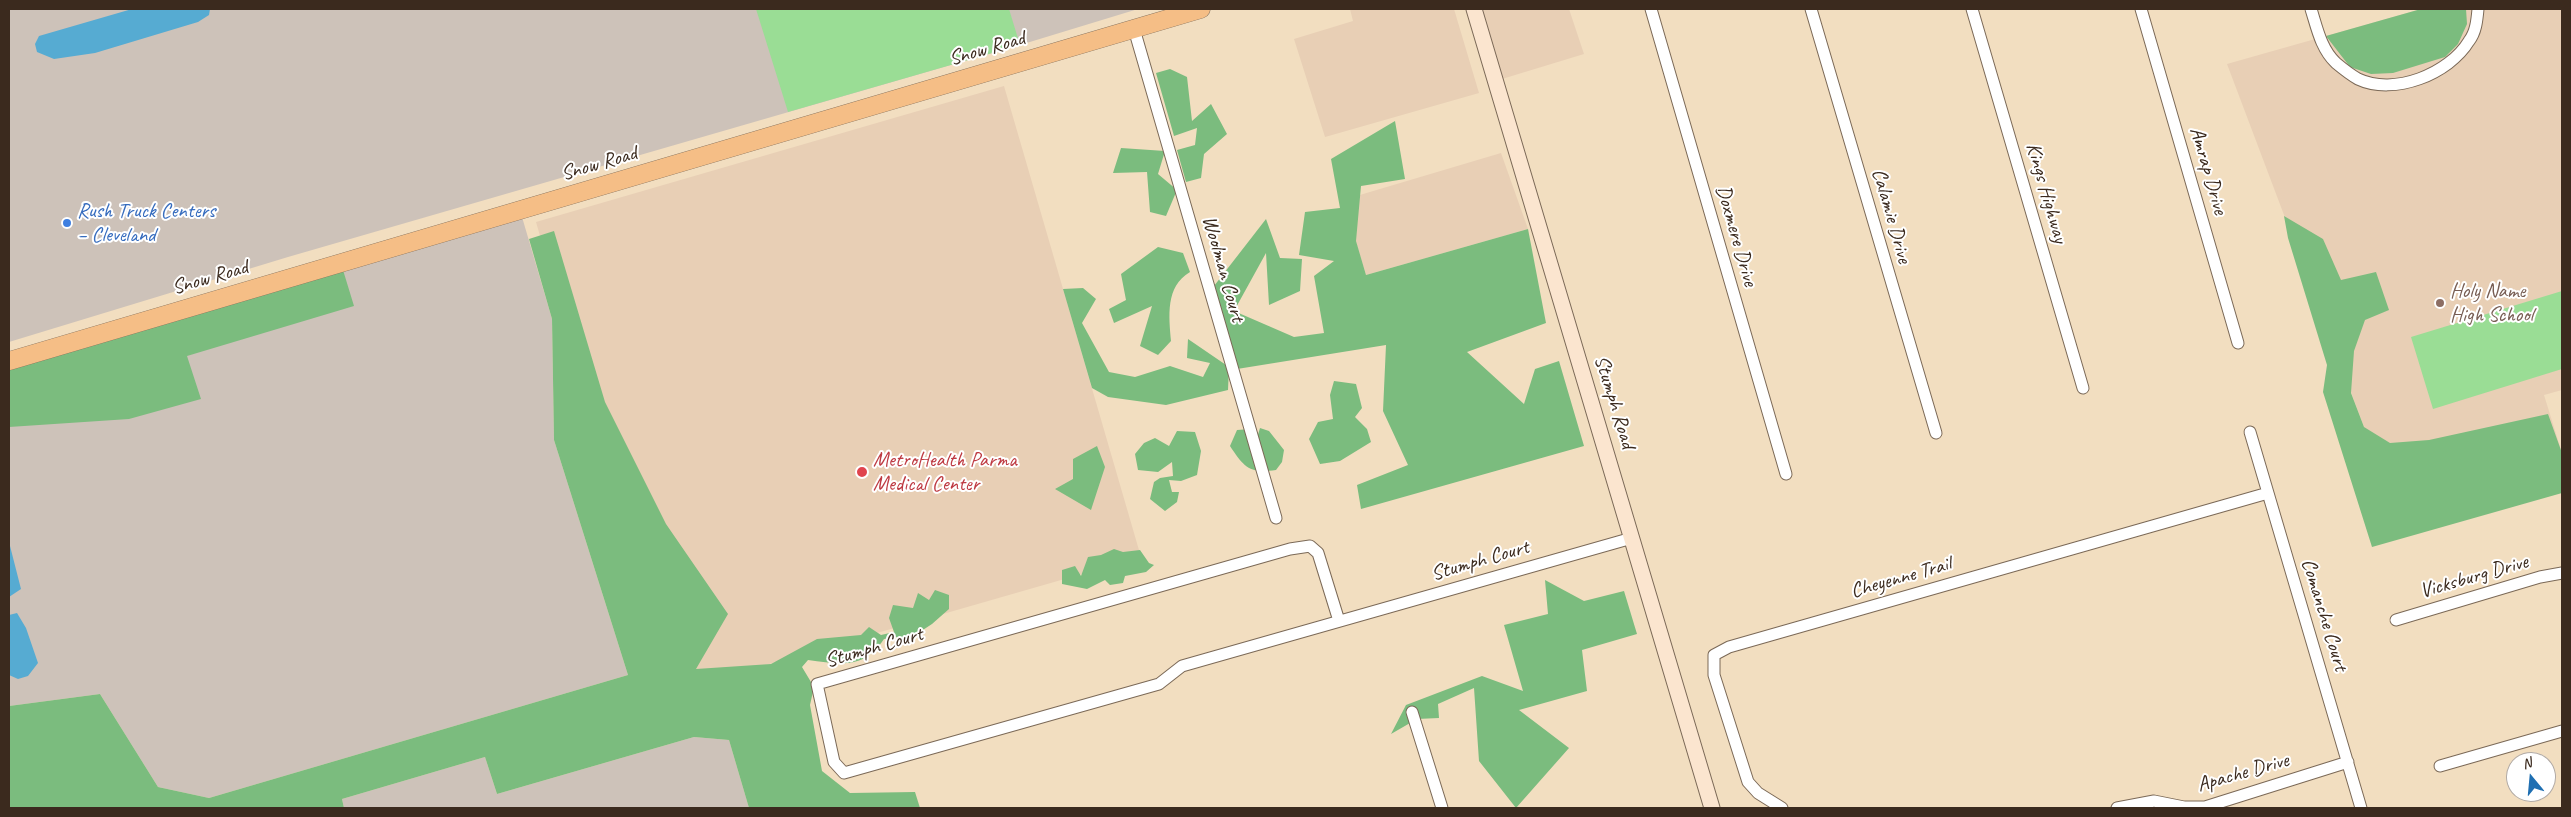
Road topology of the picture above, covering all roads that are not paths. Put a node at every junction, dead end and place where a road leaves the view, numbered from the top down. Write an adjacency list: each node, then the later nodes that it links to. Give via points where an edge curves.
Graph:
1 (1201, 9): 9 (main road, Snow Road)
2 (1474, 9): 18 (main road, Stumph Road)
3 (1651, 9): 15 (street, Doxmere Drive)
4 (1811, 9): 14 (street, Calamie Drive)
5 (1972, 9): 12 (street, Kings Highway)
6 (2141, 9): 10 (street, Amrap Drive)
7 (2311, 9): 8 (street, via 2322,44 2336,62 2358,78 2394,84 2429,74 2448,64 2470,41)
8 (2478, 9)
9 (1134, 29): 11 (main road, Snow Road); 17 (street, Woolman Court)
10 (2238, 343)
11 (9, 361)
12 (2083, 388)
13 (2250, 432): 16 (street, Comanche Court)
14 (1936, 433)
15 (1786, 474)
16 (2268, 493): 24 (street, Comanche Court); 28 (street, Cheyenne Trail, via 1729,646 1714,655 1714,675 1748,782 1758,793)
17 (1276, 518)
18 (1632, 538): 21 (street, Stumph Court); 27 (main road, Stumph Road)
19 (2562, 573): 20 (street, Vicksburg Drive)
20 (2396, 620)
21 (1339, 621): 21 (street, Stumph Court, via 1182,666 1160,684 844,773 834,762 817,684 1290,549 1310,546 1318,553)
22 (1412, 712): 26 (street)
23 (2562, 731): 25 (street)
24 (2348, 762): 29 (street, Apache Drive, via 2205,807 2184,807 2154,800); 30 (street, Comanche Court)
25 (2440, 766)
26 (1442, 808)
27 (1712, 808)
28 (1782, 808)
29 (2117, 808)
30 (2361, 808)

